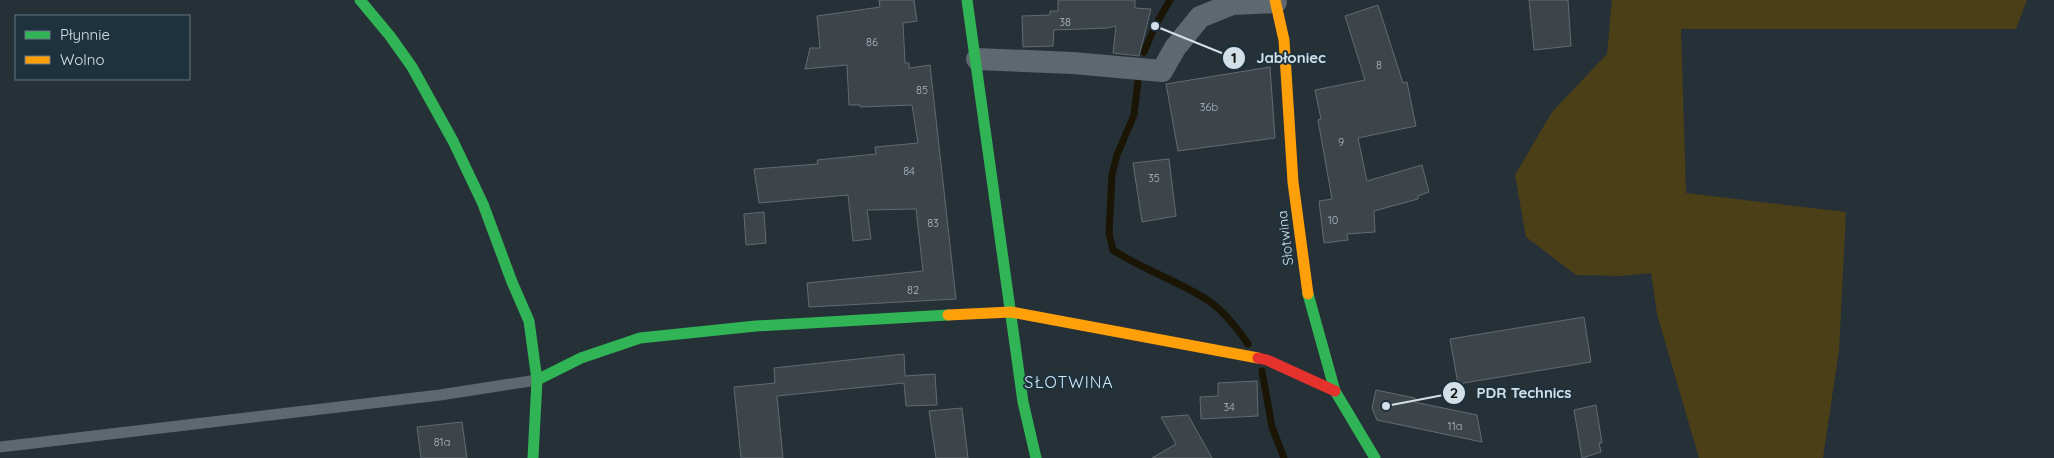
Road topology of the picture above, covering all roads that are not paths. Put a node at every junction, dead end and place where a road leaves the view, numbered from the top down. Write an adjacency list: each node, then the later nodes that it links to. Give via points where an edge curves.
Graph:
1 (360, 0): 6 (street, via 412,67 483,204 529,321)
2 (967, 0): 4 (street)
3 (1276, 1): 4 (street, via 1232,4 1200,17 1175,48 1162,71); 7 (street, Słotwina, via 1284,40 1293,182 1306,287)
4 (977, 59): 5 (street)
5 (1011, 312): 6 (street, via 756,326 640,338 581,358); 7 (street, via 1267,360); 10 (street, via 1023,402)
6 (537, 380): 8 (lane, via 430,396); 9 (street)
7 (1335, 391): 11 (street, Słotwina)
8 (0, 447)
9 (533, 458)
10 (1036, 458)
11 (1376, 458)

